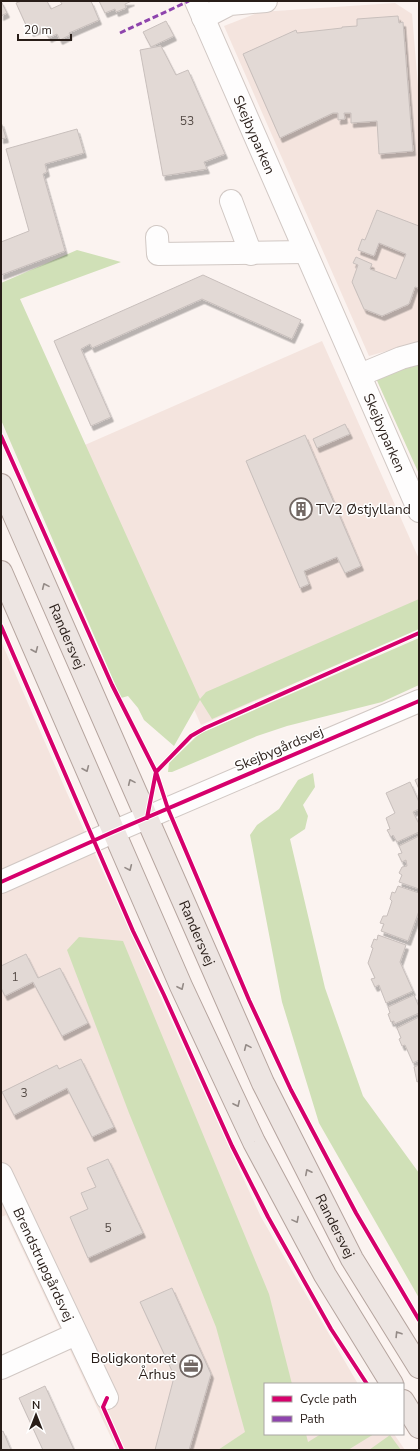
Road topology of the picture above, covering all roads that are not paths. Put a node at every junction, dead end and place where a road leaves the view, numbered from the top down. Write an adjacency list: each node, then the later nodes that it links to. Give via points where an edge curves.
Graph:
1 (266, 1): 2 (street, Skejbyparken)
2 (199, 9): 5 (street, Skejbyparken)
3 (231, 201): 6 (street)
4 (158, 246): 6 (street)
5 (305, 252): 6 (street); 8 (street, Skejbyparken)
6 (251, 254)
7 (419, 353): 8 (street, Skejbyparken)
8 (360, 375): 10 (street, Skejbyparken)
9 (1, 485): 13 (main road, Randersvej, one-way to 9)
10 (419, 512)
11 (1, 572): 14 (main road, one-way to 14)
12 (419, 702): 13 (street, Skejbygårdsvej)
13 (147, 818): 14 (street, Skejbygårdsvej); 18 (main road, Randersvej, one-way to 13, via 352,1259 263,1083)
14 (113, 832): 15 (street); 20 (main road, one-way to 20, via 254,1142 325,1275)
15 (1, 882)
16 (1, 1174): 17 (street, Brendstrupgårdsvej)
17 (76, 1334): 19 (street, Brendstrupgårdsvej); 21 (street, Brendstrupgårdsvej)
18 (419, 1367)
19 (1, 1368)
20 (391, 1383)
21 (107, 1398)
22 (404, 1403): 23 (main road)
23 (419, 1427)

